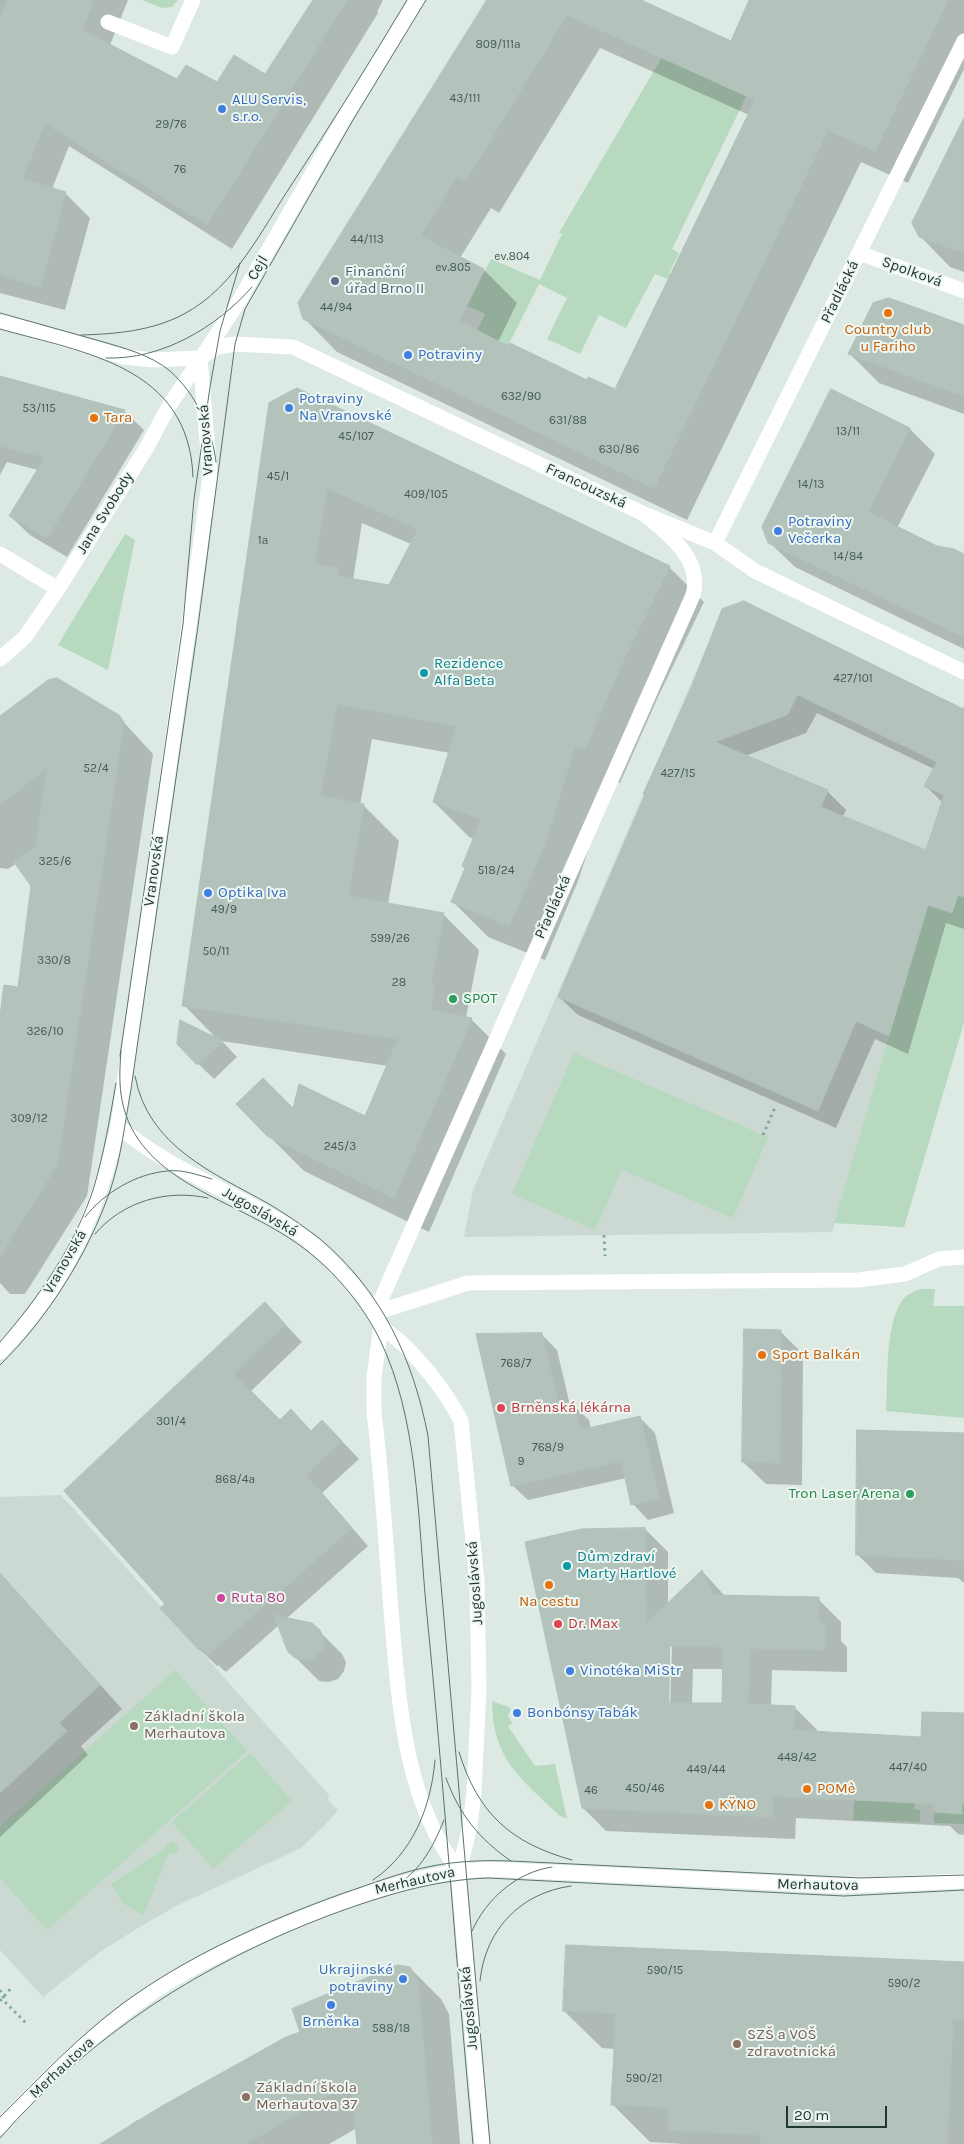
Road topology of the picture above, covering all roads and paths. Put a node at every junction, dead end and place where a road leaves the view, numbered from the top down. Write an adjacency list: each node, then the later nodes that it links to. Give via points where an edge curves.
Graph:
1 (193, 0): 3 (street, via 172,47)
2 (417, 0): 8 (street, Cejl, via 346,115 236,306)
3 (108, 22)
4 (964, 41): 5 (street, Přadlácká)
5 (859, 253): 6 (street, Spolková); 10 (street, Přadlácká)
6 (964, 291)
7 (0, 321): 8 (street, via 124,357 154,360)
8 (200, 358): 9 (street, Francouzská, via 217,347 235,344 293,347); 12 (street, Jana Svobody); 16 (street, Vranovská, via 210,476)
9 (644, 514): 10 (street, Francouzská); 19 (street, Přadlácká, via 676,540 685,554 693,569 696,585 693,595)
10 (715, 543): 14 (street, Francouzská, via 755,571)
11 (0, 554): 12 (street)
12 (58, 589): 13 (street, Jana Svobody, via 25,637)
13 (0, 659)
14 (964, 672)
15 (776, 1105): 17 (path)
16 (118, 1126): 19 (street, Jugoslávská, via 146,1148 186,1172 289,1226 334,1263); 20 (street, Vranovská, via 101,1191 78,1243 39,1307)
17 (763, 1136)
18 (964, 1257): 19 (street, via 939,1259 905,1274 858,1280 468,1283)
19 (378, 1319): 21 (street, via 374,1412 398,1692 407,1748 425,1810 437,1838); 21 (street, Jugoslávská, via 433,1377 461,1421 477,1582 479,1689 474,1792)
20 (1, 1349)
21 (459, 1871): 22 (street, Merhautova, via 508,1870 842,1886); 28 (street, Merhautova, via 404,1881 372,1891 300,1918 200,1964 96,2035); 29 (street, Jugoslávská)
22 (964, 1881)
23 (12, 1987): 25 (path)
24 (0, 1990): 25 (path)
25 (4, 1997): 26 (path); 27 (path)
26 (0, 2001)
27 (28, 2025)
28 (0, 2127)
29 (482, 2144)

